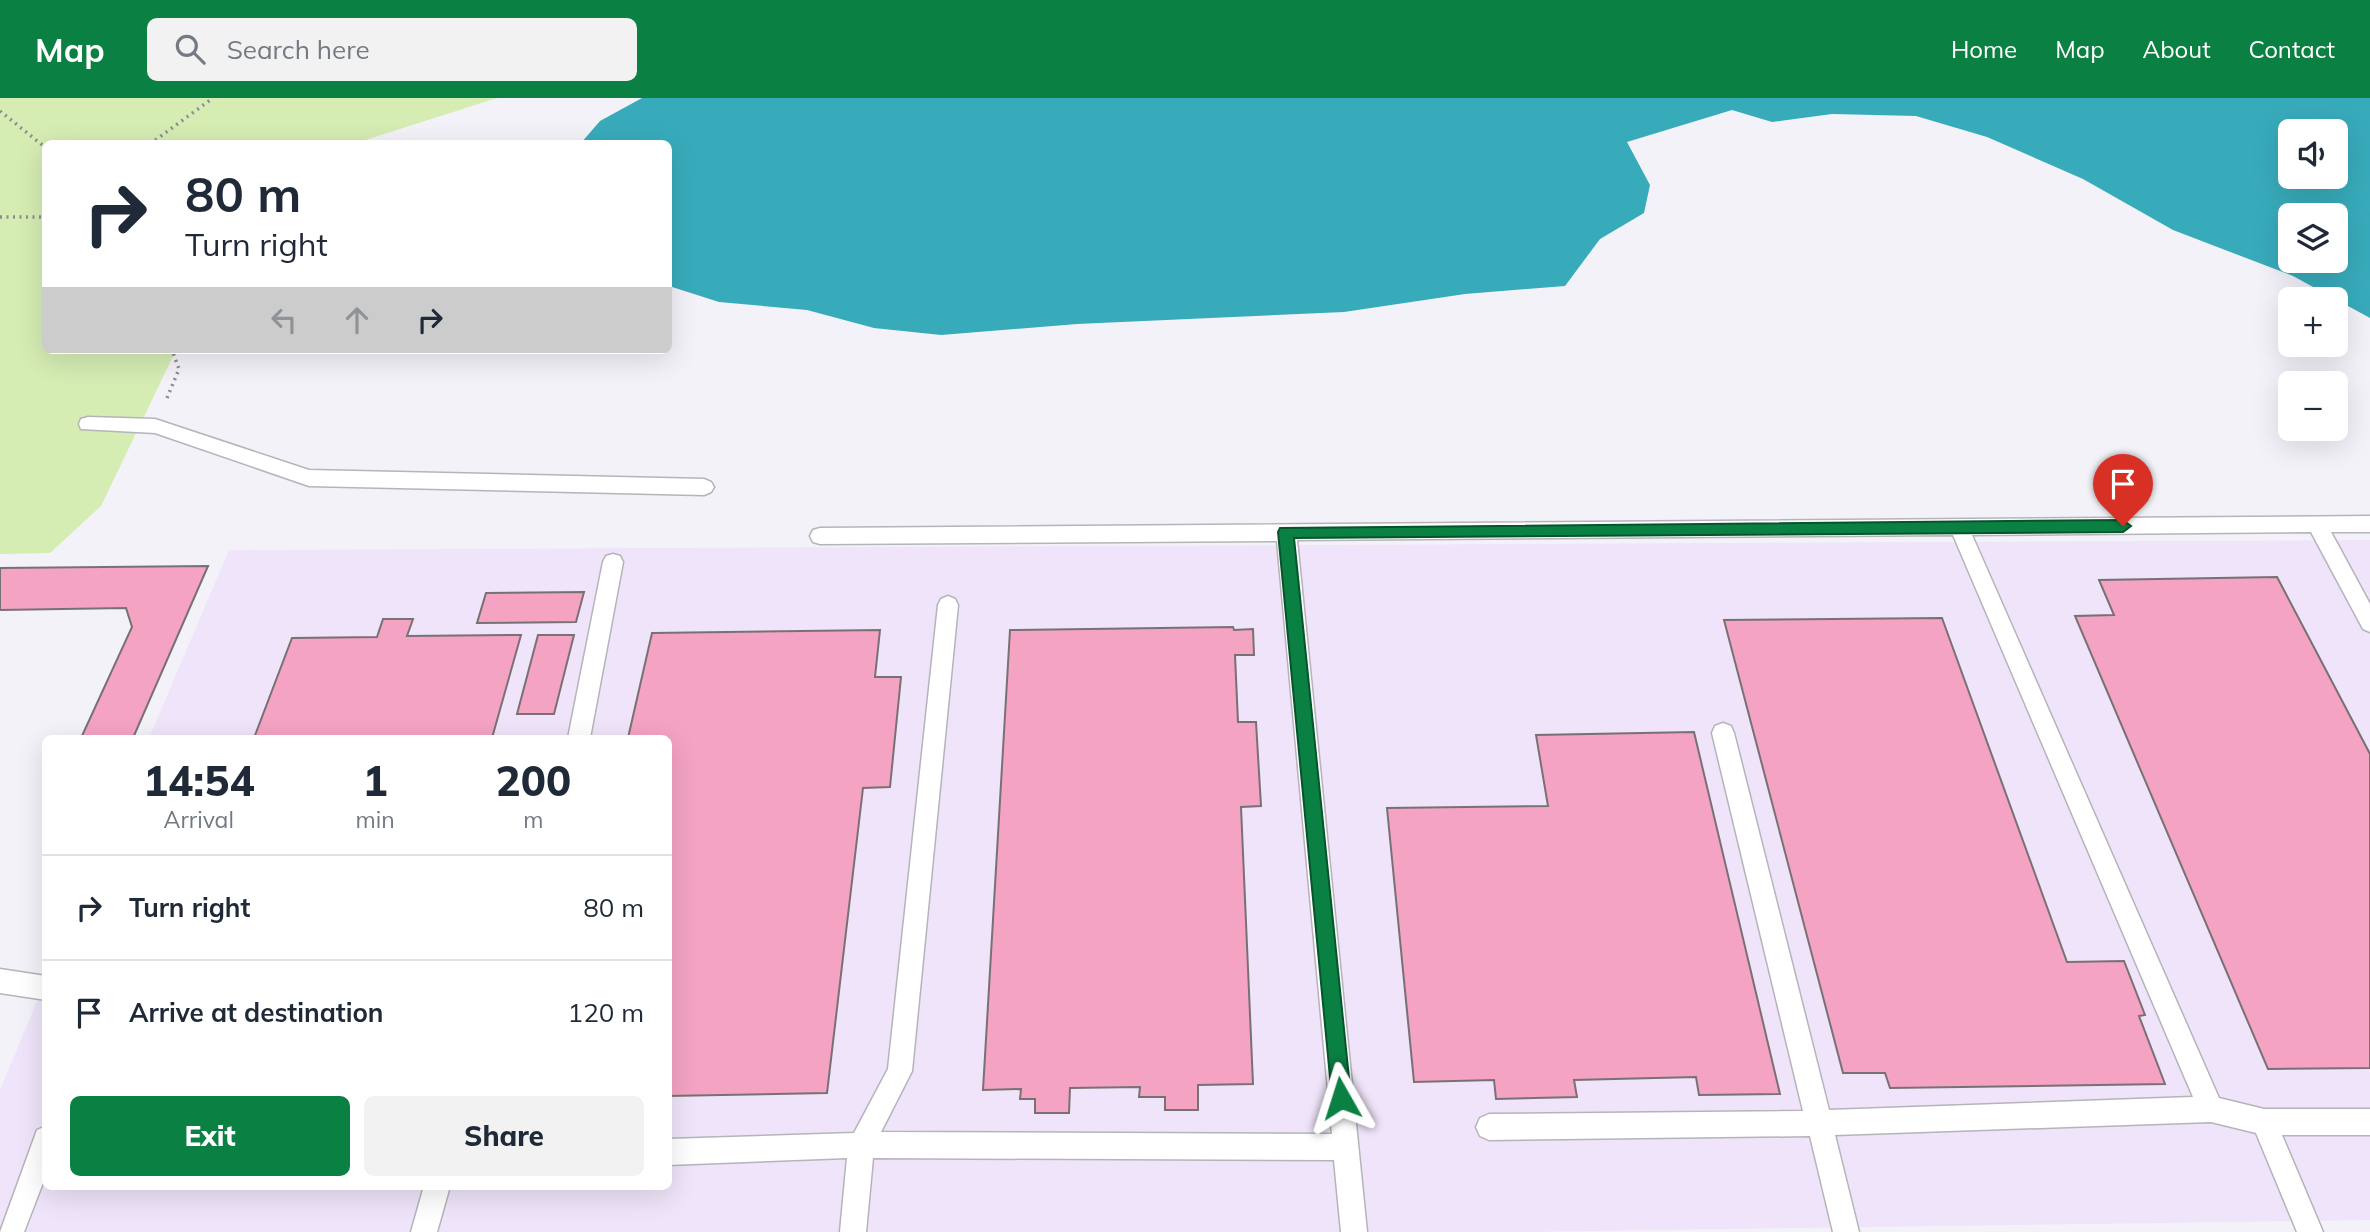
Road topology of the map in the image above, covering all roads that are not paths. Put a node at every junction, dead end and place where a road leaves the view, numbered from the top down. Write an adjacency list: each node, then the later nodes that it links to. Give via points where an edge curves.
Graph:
1 (88, 424): 2 (lane, via 155,426 309,478)
2 (704, 487)
3 (2316, 524): 4 (lane); 5 (lane); 10 (lane)
4 (2370, 524)
5 (1959, 527): 6 (lane); 15 (lane)
6 (1286, 532): 7 (lane); 21 (lane)
7 (820, 536)
8 (613, 562): 12 (lane)
9 (948, 605): 20 (lane, via 900,1071)
10 (2370, 623)
11 (1723, 733): 18 (lane)
12 (580, 735)
13 (0, 981): 14 (lane)
14 (42, 987)
15 (2211, 1109): 16 (lane); 18 (lane)
16 (2264, 1122): 17 (lane); 30 (lane)
17 (2370, 1122)
18 (1818, 1123): 19 (lane); 29 (lane)
19 (1489, 1127)
20 (862, 1146): 21 (lane); 23 (lane); 27 (lane)
21 (1346, 1147): 28 (lane)
22 (42, 1150): 25 (lane)
23 (672, 1152)
24 (436, 1190): 26 (lane)
25 (11, 1232)
26 (424, 1232)
27 (853, 1232)
28 (1354, 1232)
29 (1846, 1232)
30 (2311, 1232)

